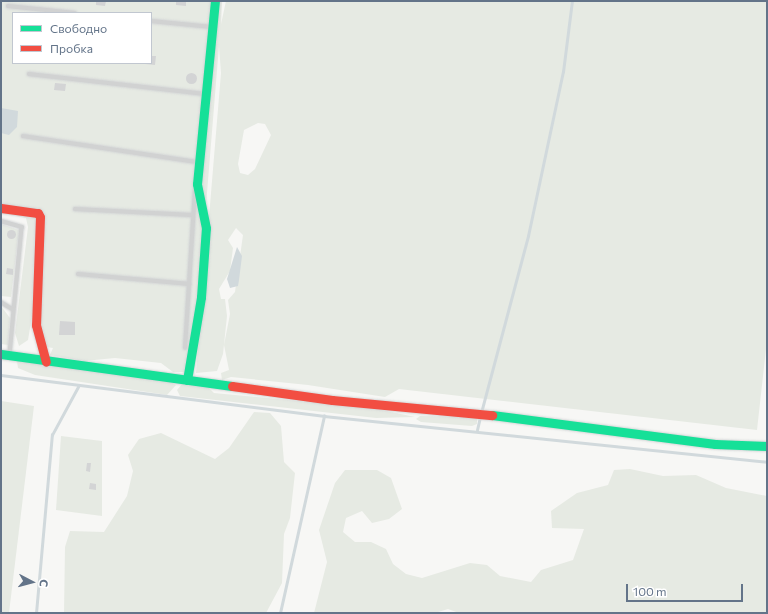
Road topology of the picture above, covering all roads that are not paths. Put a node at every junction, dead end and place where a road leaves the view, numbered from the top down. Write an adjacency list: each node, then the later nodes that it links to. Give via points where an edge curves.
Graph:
1 (216, 1): 5 (street)
2 (8, 6): 3 (lane)
3 (65, 12)
4 (152, 21): 5 (lane)
5 (213, 28): 7 (street)
6 (29, 74): 7 (lane)
7 (205, 94): 9 (street)
8 (23, 136): 9 (lane)
9 (199, 162): 10 (street)
10 (197, 184): 13 (lane); 22 (street, via 206,228 201,297)
11 (1, 208): 21 (street, via 38,213 40,217 36,325)
12 (75, 209): 13 (lane)
13 (191, 215): 16 (lane)
14 (1, 222): 18 (lane, via 22,228)
15 (78, 274): 16 (lane)
16 (190, 284): 19 (lane)
17 (1, 302): 18 (lane)
18 (12, 309): 20 (lane)
19 (185, 348)
20 (6, 354): 21 (street)
21 (46, 362): 22 (street)
22 (187, 380): 23 (street, via 715,444)
23 (767, 446)

